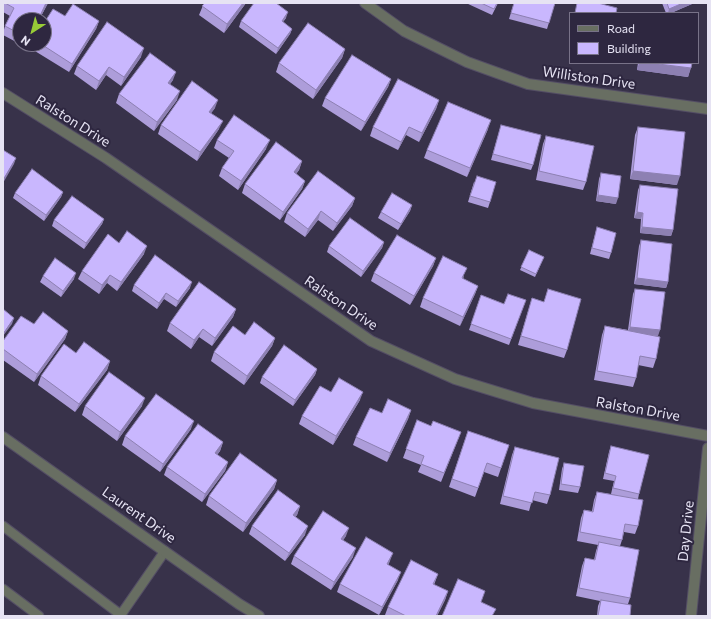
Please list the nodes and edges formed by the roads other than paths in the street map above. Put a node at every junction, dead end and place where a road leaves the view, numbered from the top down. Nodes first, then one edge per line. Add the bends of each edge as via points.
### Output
1 (365, 3) edge
2 (3, 93) edge
3 (708, 109) edge
4 (708, 436) edge
5 (3, 437) edge
6 (708, 448) edge
7 (3, 526) edge
8 (165, 551) junction
9 (3, 589) edge
10 (120, 615) edge
11 (40, 616) edge
12 (259, 616) edge
13 (691, 616) edge

1 - 3 street, Williston Drive via 404,32 467,62 528,84
2 - 4 street, Ralston Drive via 106,158 371,341 455,378 533,403
5 - 8 street, Laurent Drive
6 - 13 street, Day Drive
7 - 10 lane
8 - 10 lane
8 - 12 street, Laurent Drive
9 - 11 lane

